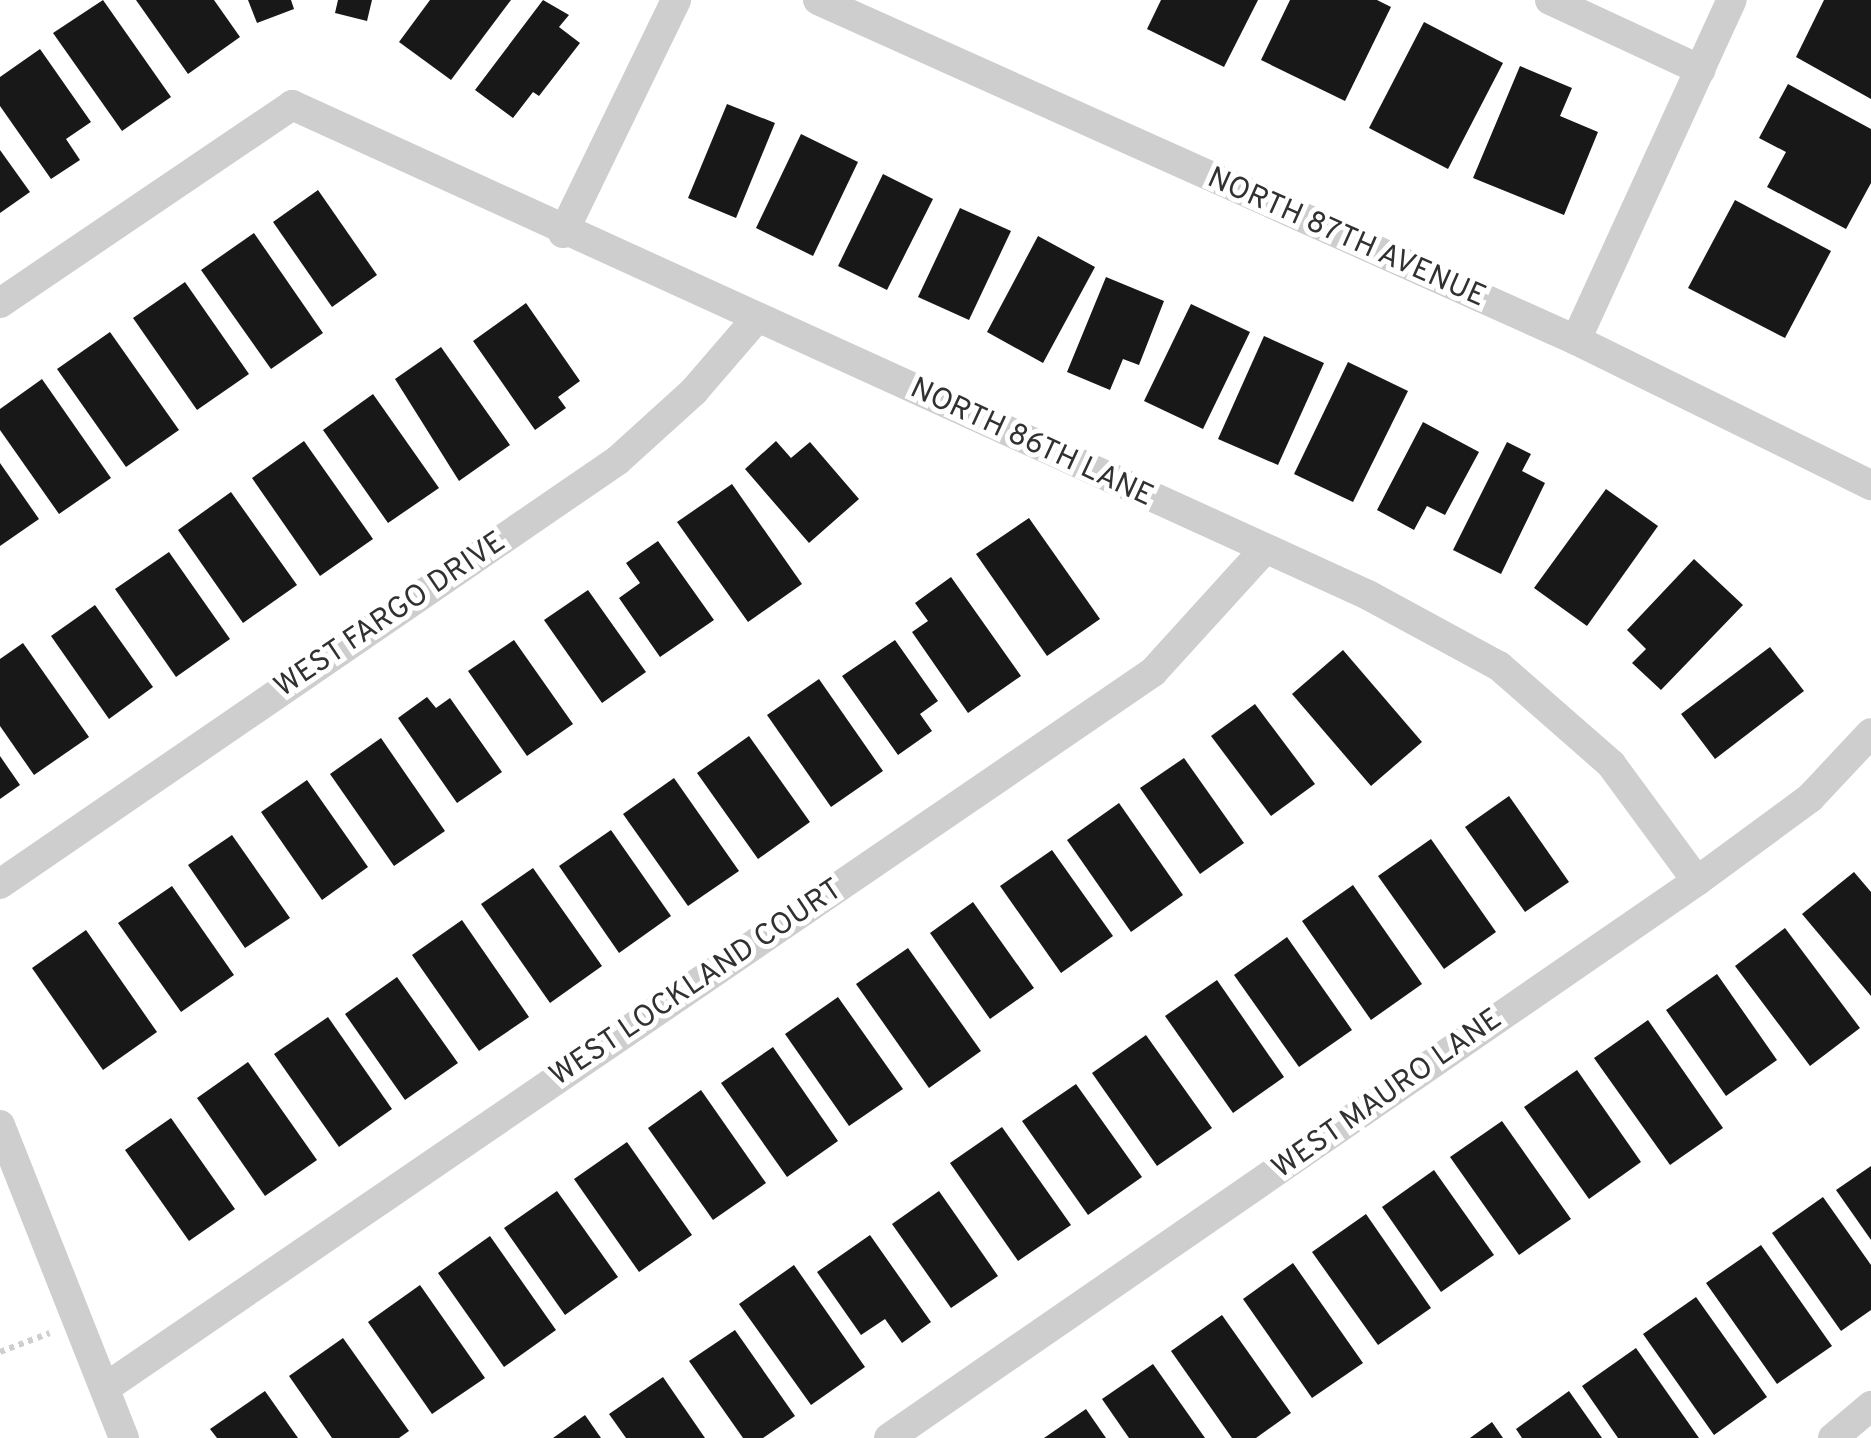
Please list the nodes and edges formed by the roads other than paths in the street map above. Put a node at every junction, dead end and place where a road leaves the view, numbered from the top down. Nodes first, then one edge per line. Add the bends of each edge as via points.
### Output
1 (676, 0) edge
2 (818, 0) edge
3 (1550, 0) edge
4 (1732, 0) edge
5 (1701, 70) junction
6 (563, 232) junction
7 (0, 303) edge
8 (756, 318) junction
9 (1576, 340) junction
10 (1871, 485) edge
11 (1263, 551) junction
12 (1871, 733) edge
13 (1698, 882) junction
14 (0, 884) edge
15 (0, 1125) edge
16 (105, 1388) junction
17 (1871, 1406) edge
18 (124, 1438) edge
19 (889, 1438) edge
20 (1832, 1438) edge

1 - 6 street
2 - 9 street, NORTH 87TH AVENUE
3 - 5 street
4 - 5 street
5 - 9 street
6 - 7 street, NORTH 86TH LANE via 292,105
6 - 8 street, NORTH 86TH LANE
8 - 11 street, NORTH 86TH LANE
8 - 14 street, WEST FARGO DRIVE via 694,391 618,460
9 - 10 street, NORTH 87TH AVENUE
11 - 13 street, NORTH 86TH LANE via 1368,595 1499,666 1611,764
11 - 16 street, WEST LOCKLAND COURT via 1153,672
12 - 13 street, WEST MAURO LANE via 1810,798
13 - 19 street, WEST MAURO LANE
15 - 16 street
16 - 18 street
17 - 20 street

